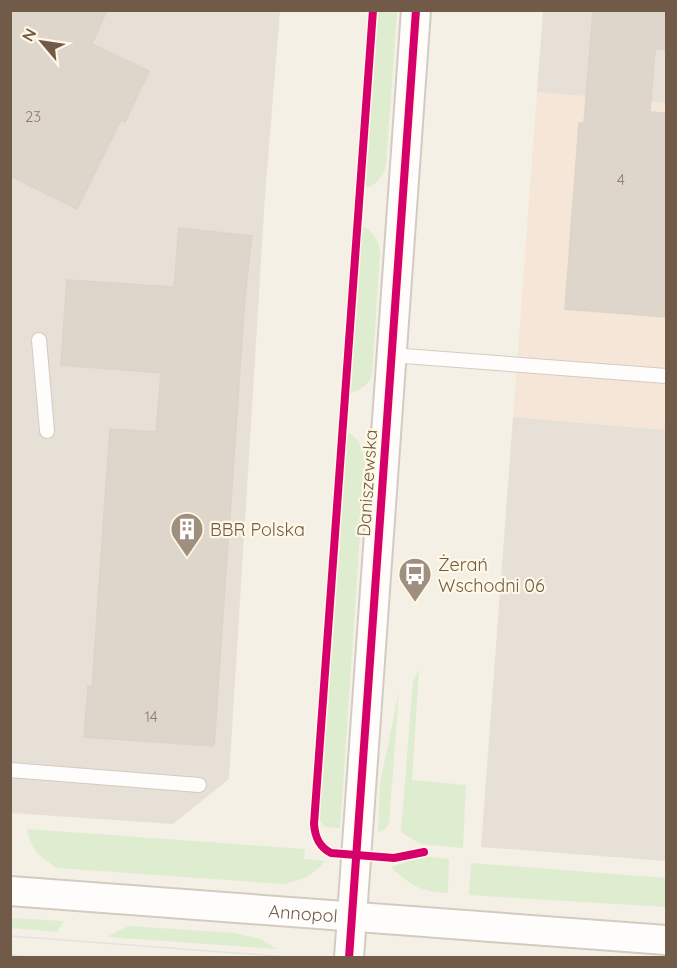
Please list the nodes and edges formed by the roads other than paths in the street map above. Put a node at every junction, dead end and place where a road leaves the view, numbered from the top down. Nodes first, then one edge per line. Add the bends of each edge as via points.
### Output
1 (416, 10) edge
2 (39, 340) dead end
3 (391, 355) junction
4 (666, 376) edge
5 (47, 430) dead end
6 (10, 770) edge
7 (199, 785) dead end
8 (10, 891) edge
9 (352, 917) junction
10 (666, 940) edge
11 (349, 957) edge

1 - 3 street, Daniszewska
2 - 5 lane
3 - 4 lane
3 - 9 street, Daniszewska
6 - 7 lane
8 - 9 street, Annopol
9 - 10 street, Annopol
9 - 11 street, Daniszewska

